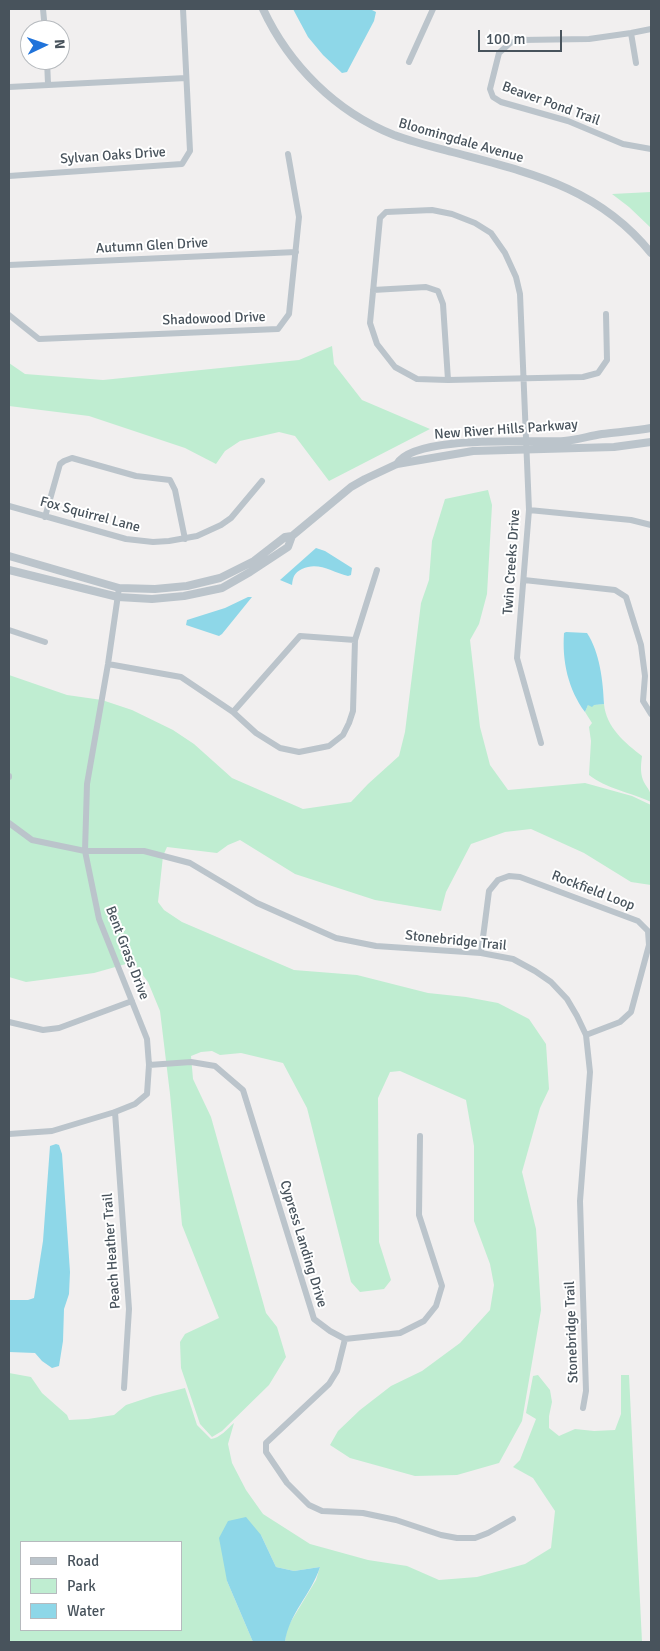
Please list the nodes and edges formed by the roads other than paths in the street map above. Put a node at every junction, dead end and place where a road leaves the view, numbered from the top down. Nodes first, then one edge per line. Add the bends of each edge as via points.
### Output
1 (183, 9) edge
2 (263, 9) edge
3 (433, 9) edge
4 (651, 29) edge
5 (631, 33) junction
6 (409, 62) dead end
7 (636, 63) dead end
8 (47, 70) edge
9 (186, 78) junction
10 (48, 84) junction
11 (9, 87) edge
12 (651, 149) edge
13 (288, 154) dead end
14 (9, 176) edge
15 (296, 252) junction
16 (651, 253) edge
17 (9, 265) edge
18 (373, 290) junction
19 (606, 314) dead end
20 (9, 315) edge
21 (523, 379) junction
22 (448, 380) junction
23 (651, 428) edge
24 (527, 441) junction
25 (651, 442) edge
26 (527, 450) junction
27 (397, 464) junction
28 (262, 481) dead end
29 (9, 506) edge
30 (529, 510) junction
31 (46, 517) junction
32 (651, 525) edge
33 (292, 536) junction
34 (185, 539) junction
35 (9, 556) edge
36 (9, 570) edge
37 (377, 570) dead end
38 (524, 580) junction
39 (119, 588) junction
40 (118, 597) junction
41 (9, 630) edge
42 (355, 640) junction
43 (45, 642) dead end
44 (108, 664) junction
45 (233, 712) junction
46 (651, 714) edge
47 (541, 743) dead end
48 (9, 823) edge
49 (85, 851) junction
50 (481, 953) junction
51 (132, 1001) junction
52 (9, 1022) edge
53 (586, 1035) junction
54 (149, 1064) junction
55 (114, 1112) junction
56 (9, 1134) edge
57 (420, 1136) dead end
58 (344, 1339) junction
59 (124, 1388) dead end
60 (583, 1408) dead end
61 (513, 1519) dead end

1 - 9 street, Sylvan Oaks Drive
2 - 16 street, Bloomingdale Avenue via 286,48 310,77 357,116 410,141 535,175 567,187 611,214
3 - 6 street
4 - 5 street, Beaver Pond Trail
5 - 7 street
5 - 12 street, Beaver Pond Trail via 510,43 499,53 490,89 493,97 501,102 568,121 623,144
8 - 10 street
9 - 10 street
9 - 14 street, Sylvan Oaks Drive via 190,151 182,164
10 - 11 street
13 - 15 street, Shadowood Drive via 299,217
15 - 17 street, Autumn Glen Drive
15 - 20 street, Shadowood Drive via 289,314 278,329 39,339
18 - 21 street, Twin Creeks Drive via 380,218 386,212 432,210 475,223 490,233 516,276 520,294
18 - 22 street, Twin Creeks Drive via 370,323 377,344 395,367 417,379
18 - 22 street via 426,287 438,291 443,304
19 - 21 street, Twin Creeks Drive via 607,360 598,373 583,377
21 - 22 street, Twin Creeks Drive
21 - 24 street, Twin Creeks Drive
23 - 24 street, New River Hills Parkway via 572,440
24 - 26 street, Twin Creeks Drive
24 - 27 street, New River Hills Parkway via 444,445 411,453
25 - 26 street, New River Hills Parkway via 614,447
26 - 27 street, New River Hills Parkway via 463,452
26 - 30 street, Twin Creeks Drive
27 - 33 street, New River Hills Parkway via 352,487
28 - 34 street, Fox Squirrel Lane via 226,522
29 - 31 street, Fox Squirrel Lane
30 - 32 street via 631,520
30 - 38 street, Twin Creeks Drive
31 - 34 street, Fox Squirrel Lane via 126,540
31 - 34 street via 60,464 72,458 136,476 170,480
33 - 39 street, New River Hills Parkway via 285,537 254,561 220,578 188,586
33 - 40 street, New River Hills Parkway via 288,547 222,588 152,600
35 - 39 street, New River Hills Parkway
36 - 40 street, New River Hills Parkway
37 - 42 street
38 - 46 street via 615,590 626,597 641,645 645,676 643,701
38 - 47 street, Twin Creeks Drive via 517,658
39 - 40 street, Bent Grass Drive
40 - 44 street, Bent Grass Drive
41 - 43 street
42 - 45 street via 300,636
42 - 45 street via 353,711 343,735 329,746 299,752 280,748 256,733
44 - 45 street via 181,677
44 - 49 street, Bent Grass Drive via 87,784
48 - 49 street, Stonebridge Trail via 32,840
49 - 50 street, Stonebridge Trail via 144,851 190,863 257,903 336,938 376,946
49 - 51 street, Bent Grass Drive via 98,919
50 - 53 street, Stonebridge Trail via 512,959 551,982 578,1016
50 - 53 street, Rockfield Loop via 489,891 498,880 509,876 520,877 638,921 648,931 649,945 631,1012 620,1022
51 - 52 street via 59,1028 43,1030
51 - 54 street, Bent Grass Drive via 147,1040
53 - 60 street, Stonebridge Trail via 590,1072 580,1201 586,1391
54 - 55 street, Bent Grass Drive via 146,1094 135,1104
54 - 58 street, Cypress Landing Drive via 191,1062 215,1066 243,1090 314,1319
55 - 56 street, Bent Grass Drive via 52,1131
55 - 59 street, Peach Heather Trail via 129,1309
57 - 58 street via 419,1215 442,1286 436,1306 424,1321 400,1333
58 - 61 street via 337,1371 329,1384 266,1443 266,1452 287,1483 308,1505 322,1511 363,1513 457,1538 475,1538

